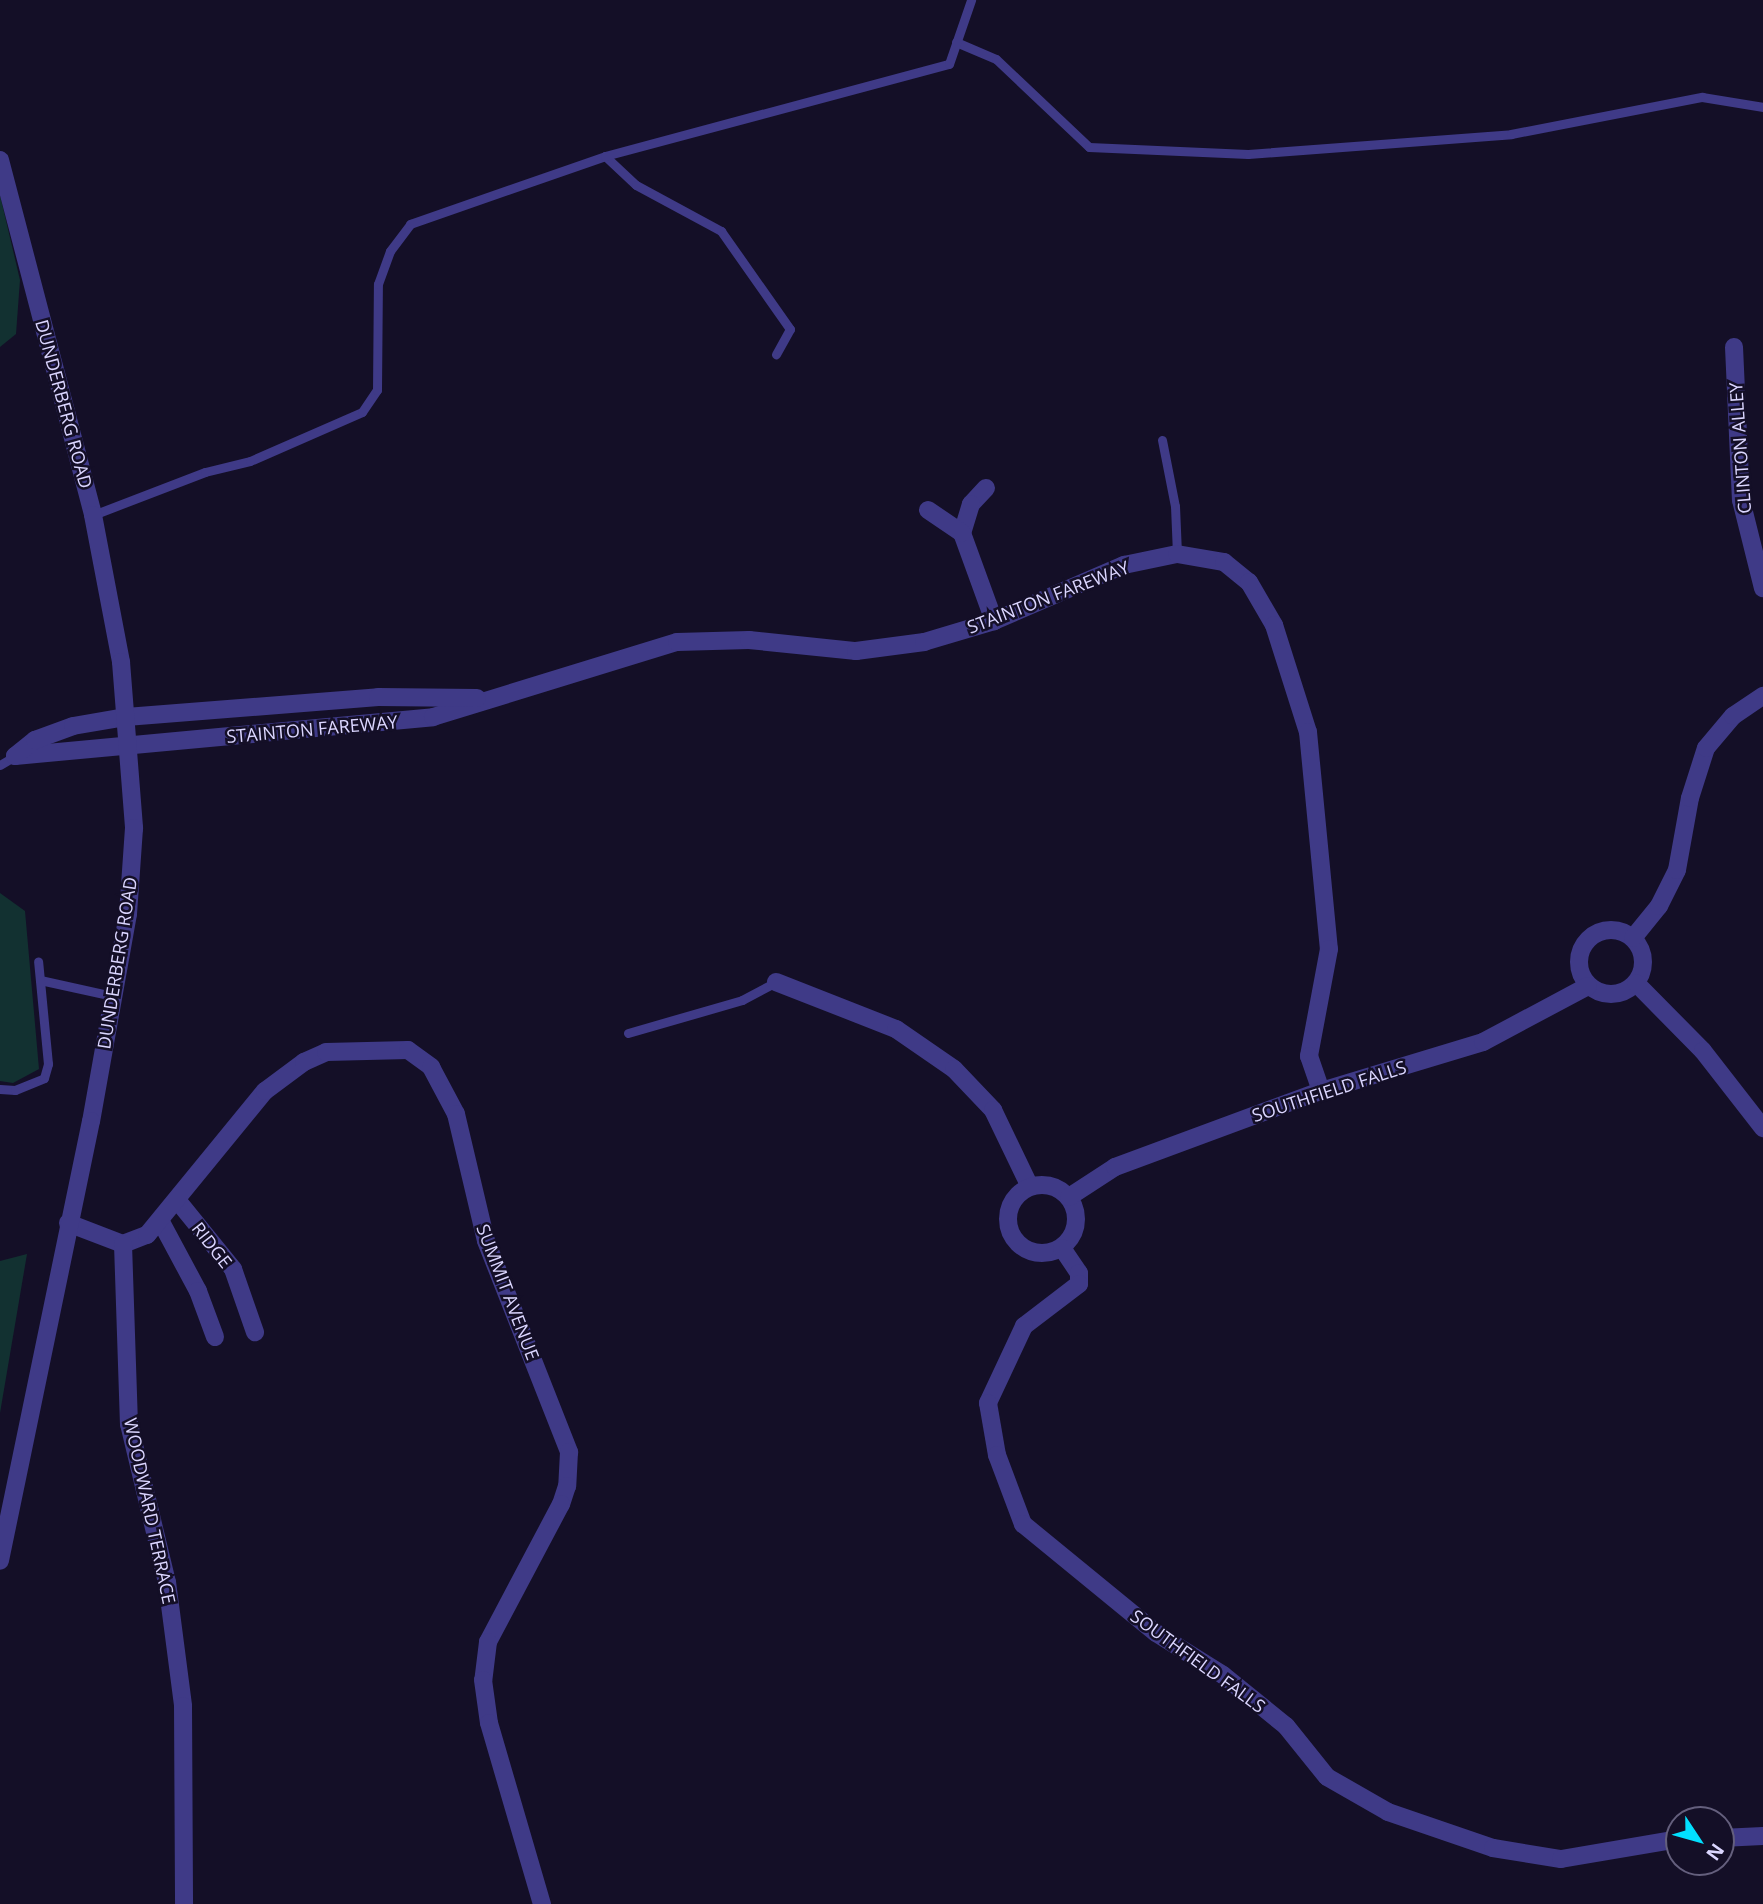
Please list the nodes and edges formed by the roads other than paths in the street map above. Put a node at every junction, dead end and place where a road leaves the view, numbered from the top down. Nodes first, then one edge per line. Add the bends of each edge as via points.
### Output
1 (971, 0) edge
2 (956, 42) junction
3 (1763, 107) edge
4 (605, 156) junction
5 (0, 160) edge
6 (1734, 347) dead end
7 (776, 354) dead end
8 (1163, 440) dead end
9 (986, 488) dead end
10 (928, 510) dead end
11 (93, 515) junction
12 (962, 533) junction
13 (1177, 554) junction
14 (1763, 588) edge
15 (994, 621) junction
16 (1763, 696) edge
17 (382, 697) junction
18 (491, 698) junction
19 (264, 706) junction
20 (126, 717) junction
21 (382, 723) junction
22 (264, 734) junction
23 (130, 743) junction
24 (8, 760) edge
25 (1633, 938) junction
26 (37, 961) dead end
27 (40, 980) junction
28 (776, 982) joint
29 (1636, 983) junction
30 (1588, 986) junction
31 (113, 996) junction
32 (628, 1033) dead end
33 (0, 1089) edge
34 (1321, 1091) junction
35 (1763, 1128) edge
36 (1030, 1187) junction
37 (1069, 1197) junction
38 (177, 1200) junction
39 (161, 1222) junction
40 (68, 1223) junction
41 (123, 1244) junction
42 (1062, 1248) junction
43 (255, 1332) dead end
44 (215, 1337) dead end
45 (0, 1562) edge
46 (1763, 1836) edge
47 (1735, 1837) edge
48 (1665, 1841) edge
49 (184, 1904) edge
50 (541, 1904) edge

1 - 2 lane
2 - 3 lane via 996,60 1089,147 1248,154 1511,134 1702,97
2 - 4 lane via 949,64
4 - 7 lane via 636,185 721,231 790,329
4 - 11 lane via 410,224 390,251 378,284 377,390 362,412 250,461 205,472
5 - 11 street, DUNDERBERG ROAD
6 - 14 street, CLINTON ALLEY via 1741,500
8 - 13 lane
9 - 12 street via 971,504
10 - 12 street
11 - 20 street, DUNDERBERG ROAD via 121,662
12 - 15 street
13 - 15 street, STAINTON FAREWAY via 1124,565
13 - 34 street, STAINTON FAREWAY via 1224,562 1249,582 1275,625 1308,732 1329,949 1309,1056
15 - 18 street, STAINTON FAREWAY via 924,642 856,651 749,640 677,642
16 - 25 street via 1732,716 1706,748 1689,798 1677,870 1659,906
17 - 18 street, STAINTON FAREWAY
17 - 19 street, STAINTON FAREWAY
17 - 21 street
18 - 21 street, STAINTON FAREWAY via 432,717
19 - 20 street, STAINTON FAREWAY
19 - 22 street
20 - 23 street, DUNDERBERG ROAD
20 - 24 street, STAINTON FAREWAY via 35,740
21 - 22 street, STAINTON FAREWAY
22 - 23 street, STAINTON FAREWAY
23 - 24 street, STAINTON FAREWAY
23 - 31 street, DUNDERBERG ROAD via 134,828 128,915
25 - 29 street via 1643,960
25 - 30 street via 1610,930 1587,940 1578,963
26 - 27 lane
27 - 31 lane
27 - 33 lane via 48,1064 44,1078 15,1090
28 - 32 lane via 742,1000
28 - 36 street via 896,1029 954,1069 993,1110
29 - 30 street via 1612,995
29 - 35 street via 1703,1051
30 - 34 street, SOUTHFIELD FALLS via 1483,1042
31 - 40 street, DUNDERBERG ROAD
34 - 37 street, SOUTHFIELD FALLS via 1115,1167
36 - 37 street via 1051,1186
36 - 42 street via 1009,1207 1011,1236 1034,1253
37 - 42 street via 1076,1224
38 - 39 street, SUMMIT AVENUE
38 - 43 street, RIDGE via 233,1269
38 - 50 street, SUMMIT AVENUE via 265,1091 326,1052 408,1051 431,1067 449,1094 486,1241 569,1452 561,1504 488,1642 484,1680 489,1723
39 - 41 street, SUMMIT AVENUE via 147,1235
39 - 44 street via 198,1291
40 - 41 street
40 - 45 street, DUNDERBERG ROAD via 48,1346
41 - 49 street, WOODWARD TERRACE via 129,1424 167,1582 183,1706
42 - 48 street, SOUTHFIELD FALLS via 1079,1273 1079,1284 1024,1326 988,1404 997,1455 1023,1524 1156,1633 1223,1675 1286,1726 1326,1777 1388,1812 1493,1848 1561,1858
46 - 47 street

